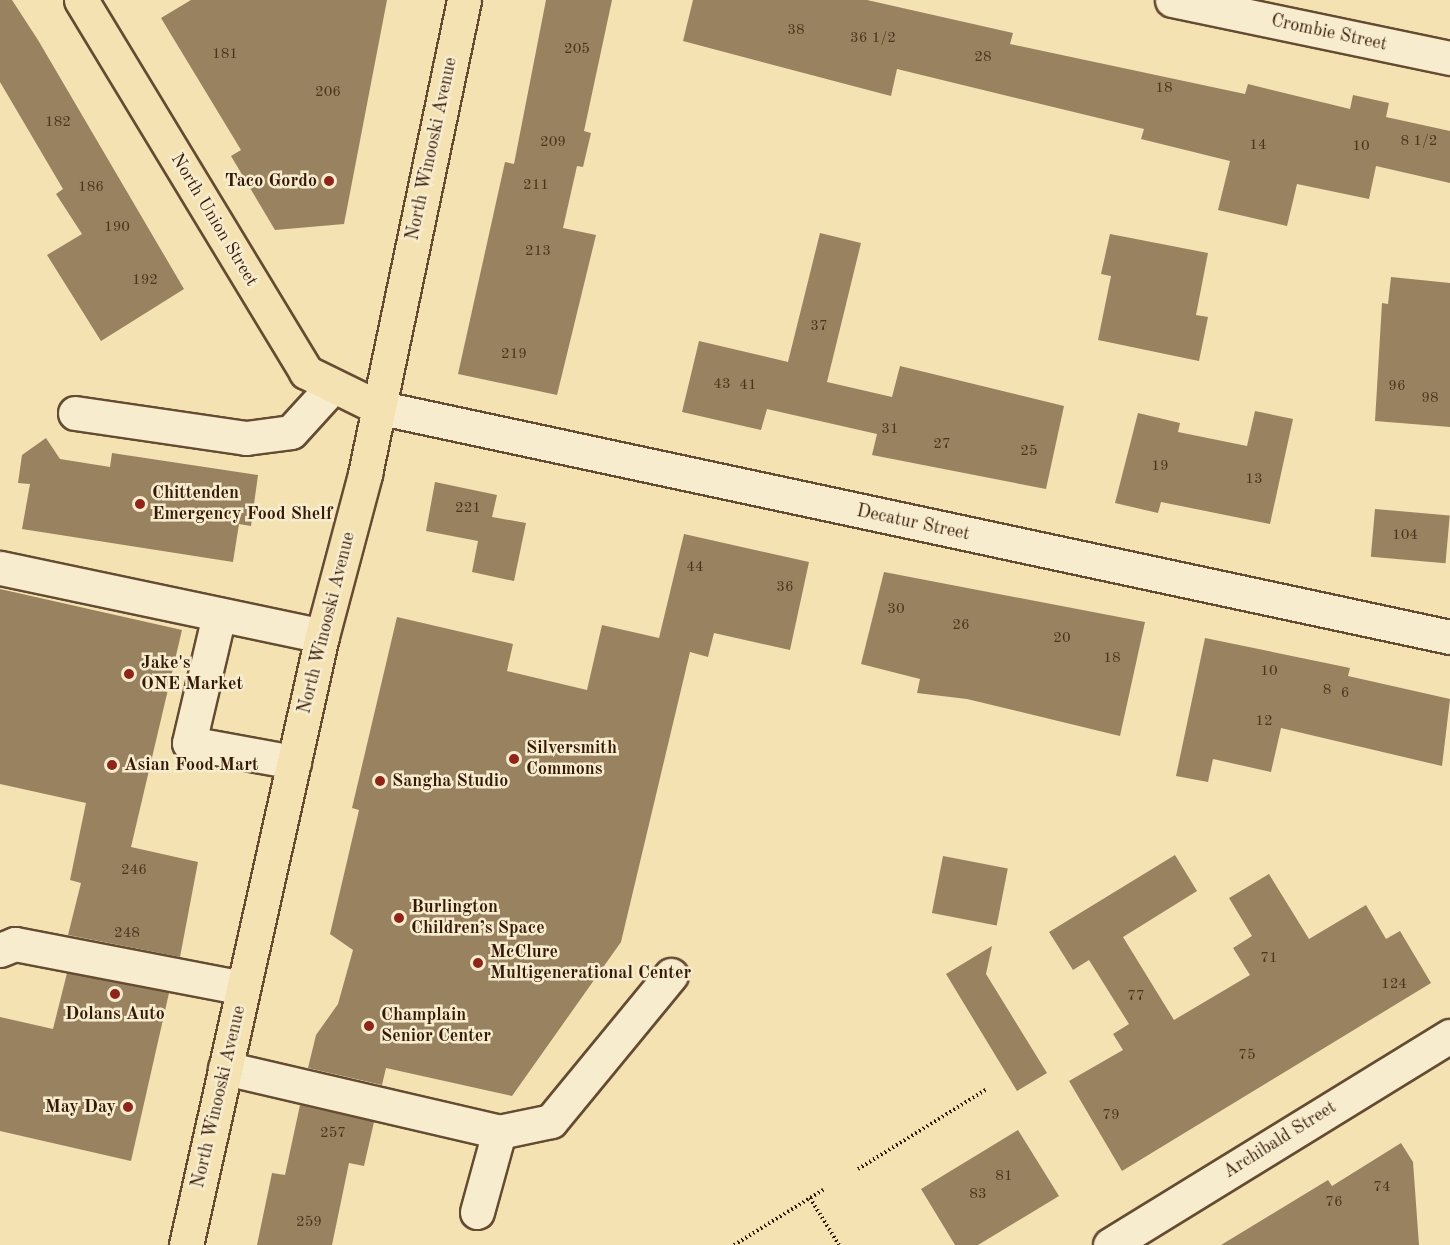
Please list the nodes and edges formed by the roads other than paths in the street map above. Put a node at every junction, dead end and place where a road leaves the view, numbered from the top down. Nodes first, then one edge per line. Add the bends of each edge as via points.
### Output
1 (81, 0) edge
2 (464, 0) edge
3 (1172, 0) edge
4 (1450, 58) edge
5 (333, 386) junction
6 (377, 406) junction
7 (75, 413) dead end
8 (0, 568) edge
9 (219, 615) junction
10 (322, 636) junction
11 (1450, 637) edge
12 (294, 762) junction
13 (0, 950) edge
14 (671, 975) dead end
15 (243, 988) junction
16 (1450, 1036) edge
17 (225, 1068) junction
18 (499, 1132) junction
19 (477, 1212) dead end
20 (186, 1245) edge
21 (1110, 1245) edge

1 - 5 main road, North Union Street via 306,372
2 - 6 main road, North Winooski Avenue
3 - 4 street, Crombie Street
5 - 6 main road, North Union Street
5 - 7 street via 291,432 246,438
6 - 10 main road, North Winooski Avenue
6 - 11 street, Decatur Street
8 - 9 street
9 - 10 street
9 - 12 street via 189,743
10 - 12 main road, North Winooski Avenue
12 - 15 main road, North Winooski Avenue
13 - 15 street via 15,944
14 - 18 street via 551,1121
15 - 17 main road, North Winooski Avenue
16 - 21 street, Archibald Street
17 - 18 street
17 - 20 main road, North Winooski Avenue
18 - 19 street

